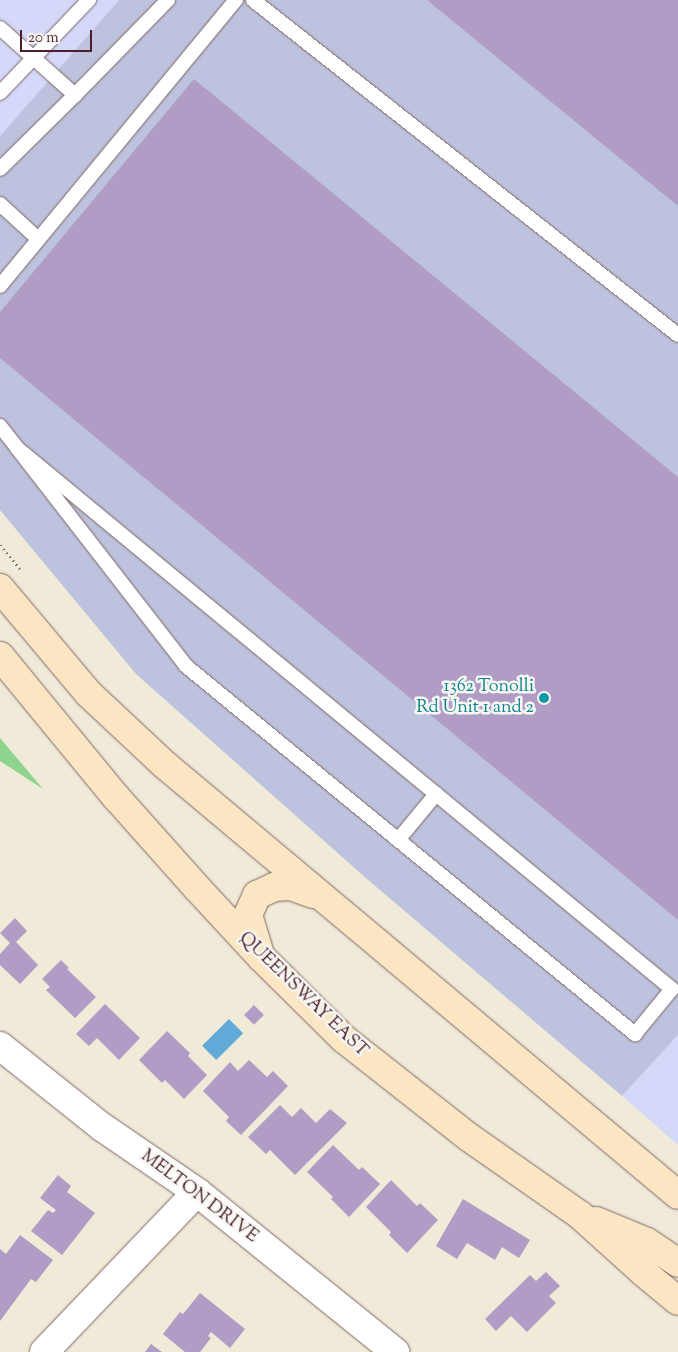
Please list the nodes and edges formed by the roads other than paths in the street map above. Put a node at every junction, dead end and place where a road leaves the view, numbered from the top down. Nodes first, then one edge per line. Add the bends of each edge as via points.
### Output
1 (89, 0) edge
2 (168, 0) edge
3 (236, 0) edge
4 (253, 0) edge
5 (0, 28) edge
6 (34, 57) junction
7 (0, 93) edge
8 (75, 95) junction
9 (0, 169) edge
10 (0, 204) edge
11 (38, 239) junction
12 (0, 286) edge
13 (678, 335) edge
14 (0, 426) edge
15 (17, 448) junction
16 (0, 588) edge
17 (0, 656) edge
18 (436, 794) junction
19 (398, 840) junction
20 (324, 899) junction
21 (261, 957) junction
22 (0, 1046) edge
23 (197, 1192) junction
24 (678, 1195) edge
25 (580, 1215) junction
26 (678, 1263) edge
27 (643, 1272) junction
28 (678, 1301) edge
29 (678, 1311) edge
30 (44, 1352) edge
31 (395, 1352) edge

1 - 6 lane
2 - 8 lane
3 - 11 lane
4 - 13 lane
5 - 6 lane
6 - 7 lane
6 - 8 lane
8 - 9 lane
10 - 11 lane
11 - 12 lane
14 - 15 lane
15 - 18 lane
15 - 19 lane via 186,666
16 - 20 main road via 88,693 165,765
17 - 21 main road, QUEENSWAY EAST via 116,797
18 - 19 lane
18 - 19 lane via 672,989 641,1027 635,1034
20 - 21 main road via 291,886 274,887 257,895 248,915
20 - 24 main road
21 - 25 main road, QUEENSWAY EAST via 344,1039 470,1138
22 - 23 street, MELTON DRIVE via 102,1127
23 - 30 street
23 - 31 street, MELTON DRIVE
25 - 26 main road via 648,1242
25 - 27 main road, QUEENSWAY EAST
27 - 28 main road, QUEENSWAY EAST
27 - 29 main road

